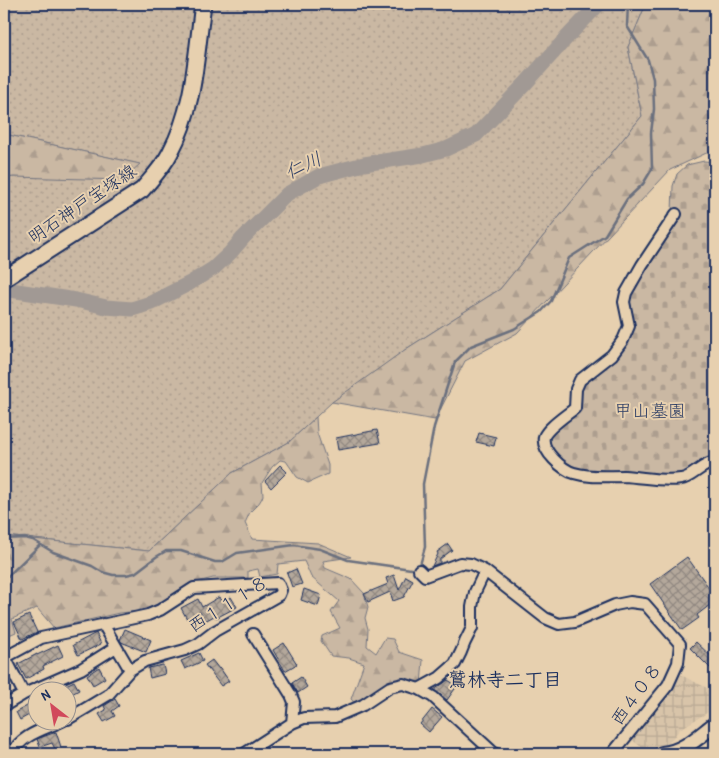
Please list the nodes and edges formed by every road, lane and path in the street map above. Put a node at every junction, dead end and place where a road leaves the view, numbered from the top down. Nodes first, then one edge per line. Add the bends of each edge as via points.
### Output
1 (203, 4) edge
2 (676, 214) dead end
3 (4, 279) edge
4 (715, 462) edge
5 (419, 570) dead end
6 (485, 571) junction
7 (103, 624) junction
8 (253, 634) dead end
9 (116, 647) junction
10 (4, 658) edge
11 (130, 670) junction
12 (61, 680) edge
13 (419, 689) junction
14 (28, 693) edge
15 (24, 694) junction
16 (4, 706) edge
17 (78, 713) edge
18 (292, 723) junction
19 (715, 724) edge
20 (42, 730) edge
21 (12, 754) edge
22 (244, 754) edge
23 (495, 754) edge
24 (612, 754) edge
25 (662, 754) edge

1 - 3 main road, 明石神戸宝塚線 via 188,108 170,153 158,172 142,190
2 - 4 street via 626,292 624,302 629,326 623,340 612,355 580,380 575,408 550,428 544,436 544,443 550,455 562,466 587,476 684,479 702,466
5 - 6 street, 西４０８ via 425,576 460,563
6 - 13 street via 472,607 472,628 461,652 439,678
6 - 24 street, 西４０８ via 545,618 559,624 575,622 614,605 645,604 680,644 678,663 668,685
7 - 9 street
7 - 10 street, 西１１１８ via 41,638
7 - 11 street, 西１１１８ via 148,615 194,588 278,583 282,590 279,595 198,644 144,661
8 - 18 street via 291,695 294,702
9 - 11 street
9 - 12 street
10 - 15 street
11 - 17 street, 西１１１８ via 108,695
13 - 18 street via 403,684 390,687 363,705 335,717 304,718
13 - 23 street via 433,697
14 - 15 street
15 - 16 street
18 - 22 street
19 - 25 street via 683,748
20 - 21 street via 25,738

